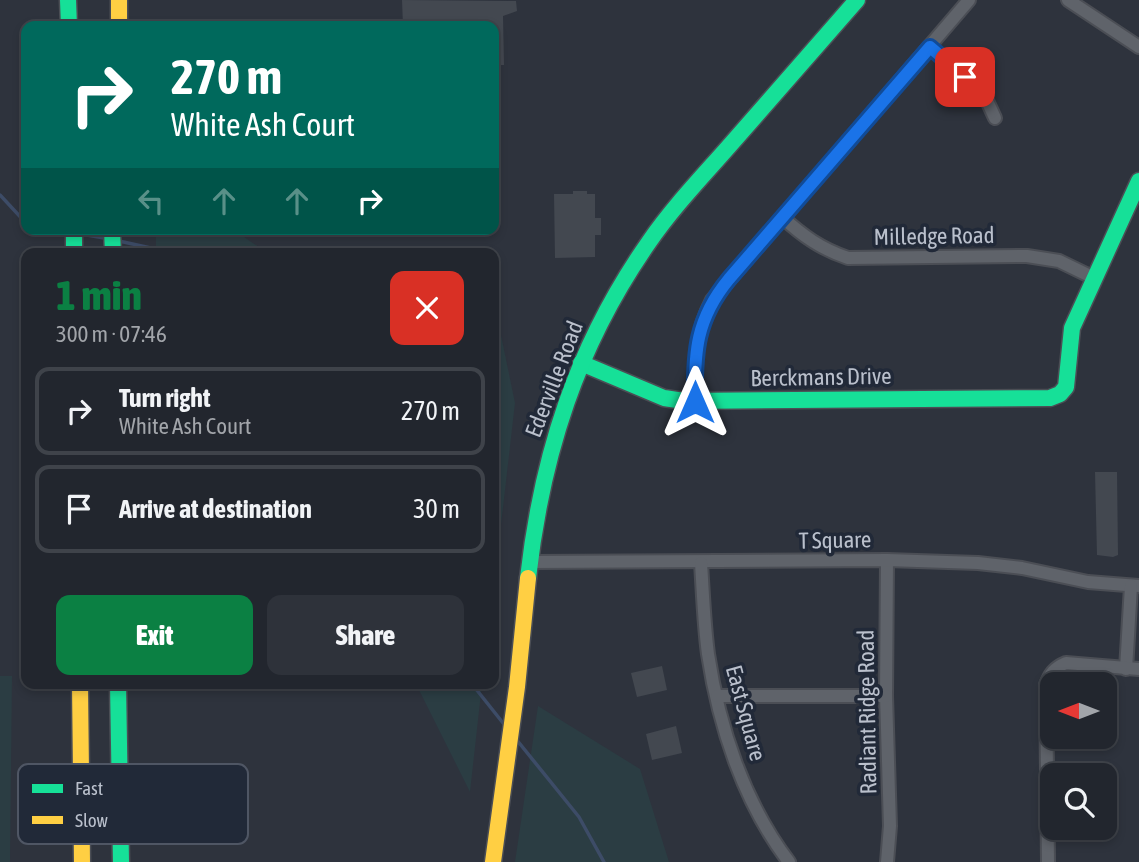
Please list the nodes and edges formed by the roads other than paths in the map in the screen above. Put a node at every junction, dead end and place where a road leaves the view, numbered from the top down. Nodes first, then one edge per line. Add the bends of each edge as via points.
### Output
1 (109, 0) edge
2 (120, 0) edge
3 (858, 0) edge
4 (969, 0) edge
5 (1068, 0) edge
6 (109, 21) edge
7 (119, 21) edge
8 (930, 47) junction
9 (1139, 47) edge
10 (995, 118) dead end
11 (1139, 181) edge
12 (782, 217) junction
13 (1094, 278) junction
14 (581, 363) junction
15 (695, 402) junction
16 (887, 561) junction
17 (530, 562) junction
18 (701, 563) junction
19 (1135, 586) edge
20 (1132, 669) edge
21 (80, 689) edge
22 (118, 689) edge
23 (717, 696) junction
24 (887, 696) junction
25 (81, 764) edge
26 (119, 764) edge
27 (82, 844) edge
28 (121, 844) edge
29 (82, 862) edge
30 (121, 862) edge
31 (493, 862) edge
32 (789, 862) edge
33 (887, 862) edge
34 (1048, 862) edge

1 - 6 main road
2 - 7 main road
3 - 14 main road, Ederville Road via 668,216 625,277
4 - 8 street
5 - 9 street
8 - 10 street via 983,92
8 - 12 street
11 - 13 main road
12 - 13 street, Milledge Road via 821,248 848,258 1027,256 1059,261
12 - 15 street via 719,290 705,314 696,345
13 - 15 main road, Berckmans Drive via 1072,328 1066,387 1050,398
14 - 15 main road, Berckmans Drive via 664,398
14 - 17 main road, Ederville Road via 554,438
16 - 18 street, T Square
16 - 19 street, T Square via 1000,566
16 - 24 street, Radiant Ridge Road
17 - 18 street, T Square
17 - 31 main road, Ederville Road
18 - 23 street, East Square via 708,653
19 - 20 street
20 - 34 street via 1077,663 1057,667 1049,675
21 - 25 main road
22 - 26 main road
23 - 24 street
23 - 32 street, East Square via 723,728 745,784
24 - 33 street, Radiant Ridge Road
27 - 29 main road
28 - 30 main road

